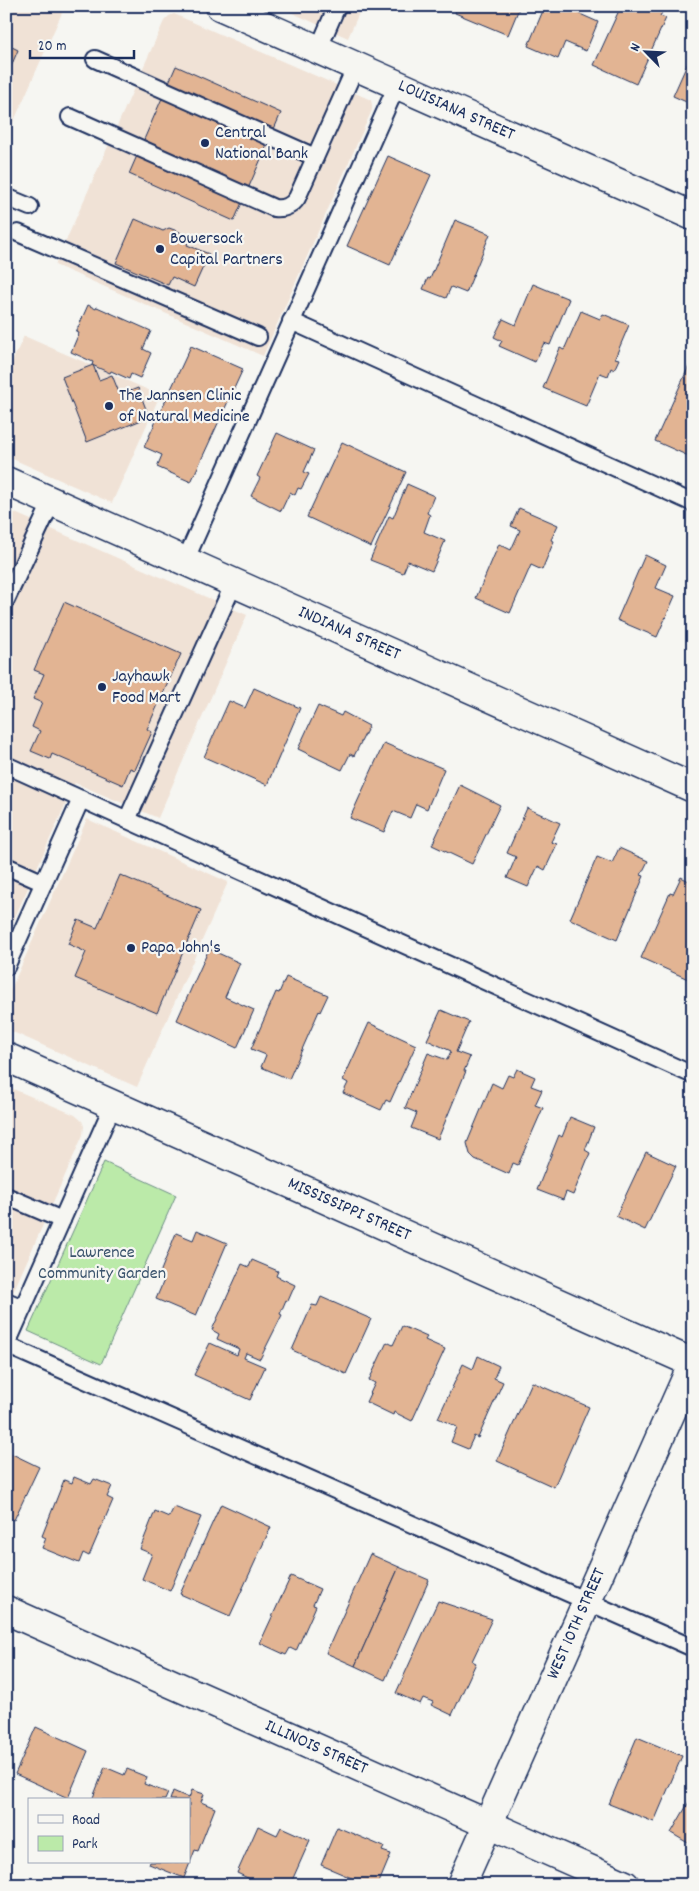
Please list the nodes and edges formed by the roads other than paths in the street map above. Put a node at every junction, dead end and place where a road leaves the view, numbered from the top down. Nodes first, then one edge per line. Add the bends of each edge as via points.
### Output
1 (220, 6) edge
2 (337, 6) edge
3 (318, 50) junction
4 (96, 59) dead end
5 (356, 66) junction
6 (397, 85) junction
7 (70, 117) dead end
8 (315, 157) junction
9 (6, 196) edge
10 (30, 207) dead end
11 (693, 216) edge
12 (18, 233) dead end
13 (291, 321) junction
14 (258, 337) dead end
15 (6, 481) edge
16 (52, 501) junction
17 (693, 503) edge
18 (185, 561) junction
19 (234, 583) junction
20 (6, 600) edge
21 (6, 765) edge
22 (693, 788) edge
23 (81, 799) junction
24 (127, 820) junction
25 (6, 866) edge
26 (44, 882) junction
27 (6, 967) edge
28 (6, 1057) edge
29 (693, 1075) edge
30 (113, 1105) junction
31 (6, 1196) edge
32 (62, 1220) junction
33 (6, 1301) edge
34 (23, 1308) junction
35 (6, 1346) edge
36 (693, 1363) edge
37 (587, 1602) junction
38 (6, 1610) edge
39 (693, 1648) edge
40 (488, 1824) junction
41 (461, 1885) edge
42 (625, 1885) edge

1 - 3 street, LOUISIANA STREET
2 - 3 lane
3 - 5 street, LOUISIANA STREET
4 - 8 lane
5 - 6 street, LOUISIANA STREET
5 - 8 lane
6 - 11 street, LOUISIANA STREET
6 - 13 lane
7 - 8 lane via 274,208 292,205
9 - 10 lane
12 - 14 lane
13 - 17 lane
13 - 18 lane
15 - 16 street, INDIANA STREET
16 - 18 street, INDIANA STREET
16 - 20 lane
18 - 19 street, INDIANA STREET
19 - 22 street, INDIANA STREET
19 - 24 lane
21 - 23 lane
23 - 24 lane
23 - 26 lane
24 - 29 lane
25 - 26 lane
26 - 27 lane
28 - 30 street, MISSISSIPPI STREET
30 - 32 lane
30 - 36 street, MISSISSIPPI STREET
31 - 32 lane
32 - 34 lane
33 - 34 lane
34 - 35 lane
35 - 37 lane
36 - 37 street, WEST 10TH STREET
37 - 39 lane
37 - 40 street, WEST 10TH STREET
38 - 40 street, ILLINOIS STREET
40 - 41 street, WEST 10TH STREET
40 - 42 street, ILLINOIS STREET

